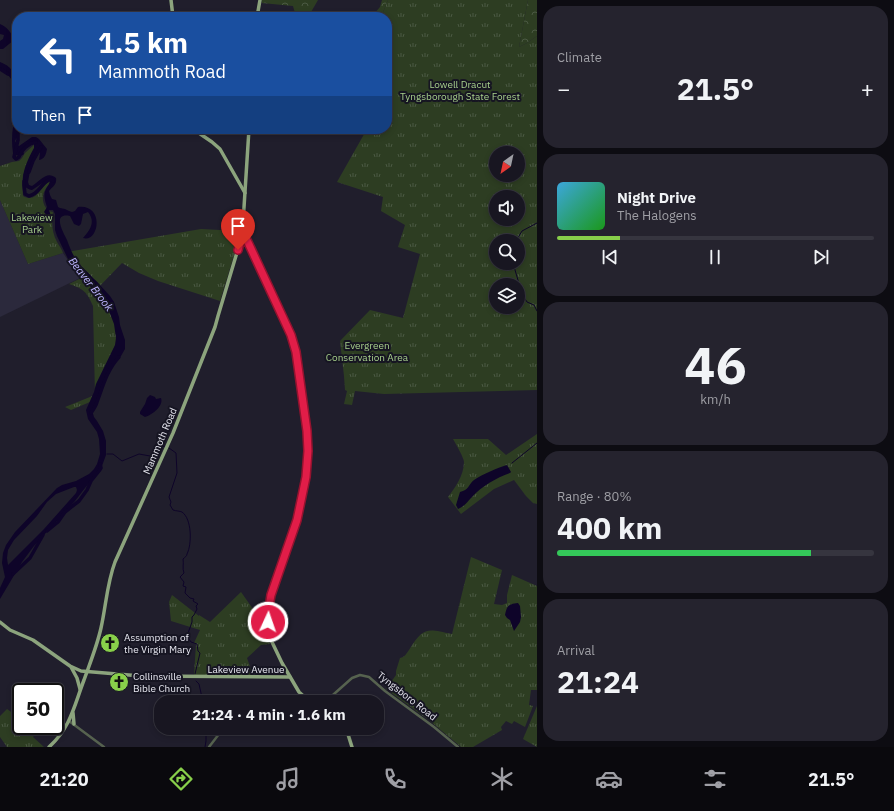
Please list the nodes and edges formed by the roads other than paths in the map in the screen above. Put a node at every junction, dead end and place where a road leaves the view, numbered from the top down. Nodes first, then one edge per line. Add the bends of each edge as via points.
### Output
1 (171, 0) edge
2 (260, 0) edge
3 (172, 12) edge
4 (258, 12) edge
5 (200, 134) edge
6 (249, 134) edge
7 (246, 181) junction
8 (241, 185) junction
9 (245, 193) junction
10 (243, 228) junction
11 (0, 622) edge
12 (70, 666) junction
13 (87, 672) junction
14 (290, 677) junction
15 (81, 689) junction
16 (302, 695) edge
17 (333, 695) edge
18 (73, 711) junction
19 (69, 720) junction
20 (74, 724) junction
21 (217, 735) edge
22 (348, 735) edge
23 (49, 747) edge
24 (104, 747) edge
25 (209, 747) edge
26 (352, 747) edge
27 (458, 747) edge

1 - 3 main road
2 - 4 main road
5 - 8 main road via 220,149
6 - 7 main road, Mammoth Road
7 - 8 main road
7 - 9 main road, Mammoth Road
8 - 9 main road
9 - 10 main road, Mammoth Road
10 - 13 main road, Mammoth Road via 215,327 165,450 114,562 101,630
10 - 14 main road via 293,339 307,431 306,477 300,508 271,595 268,613 269,630 274,646
11 - 12 main road, Lakeview Avenue
12 - 13 main road, Lakeview Avenue
12 - 15 main road
13 - 14 main road, Lakeview Avenue via 141,676
13 - 15 main road, Mammoth Road
14 - 16 main road
15 - 18 main road, Mammoth Road
17 - 27 street, Tyngsboro Road via 352,678 360,675 369,677
18 - 19 main road, Mammoth Road
18 - 20 main road
19 - 20 street
19 - 23 main road, Mammoth Road via 64,731
20 - 24 street
21 - 25 street
22 - 26 main road

